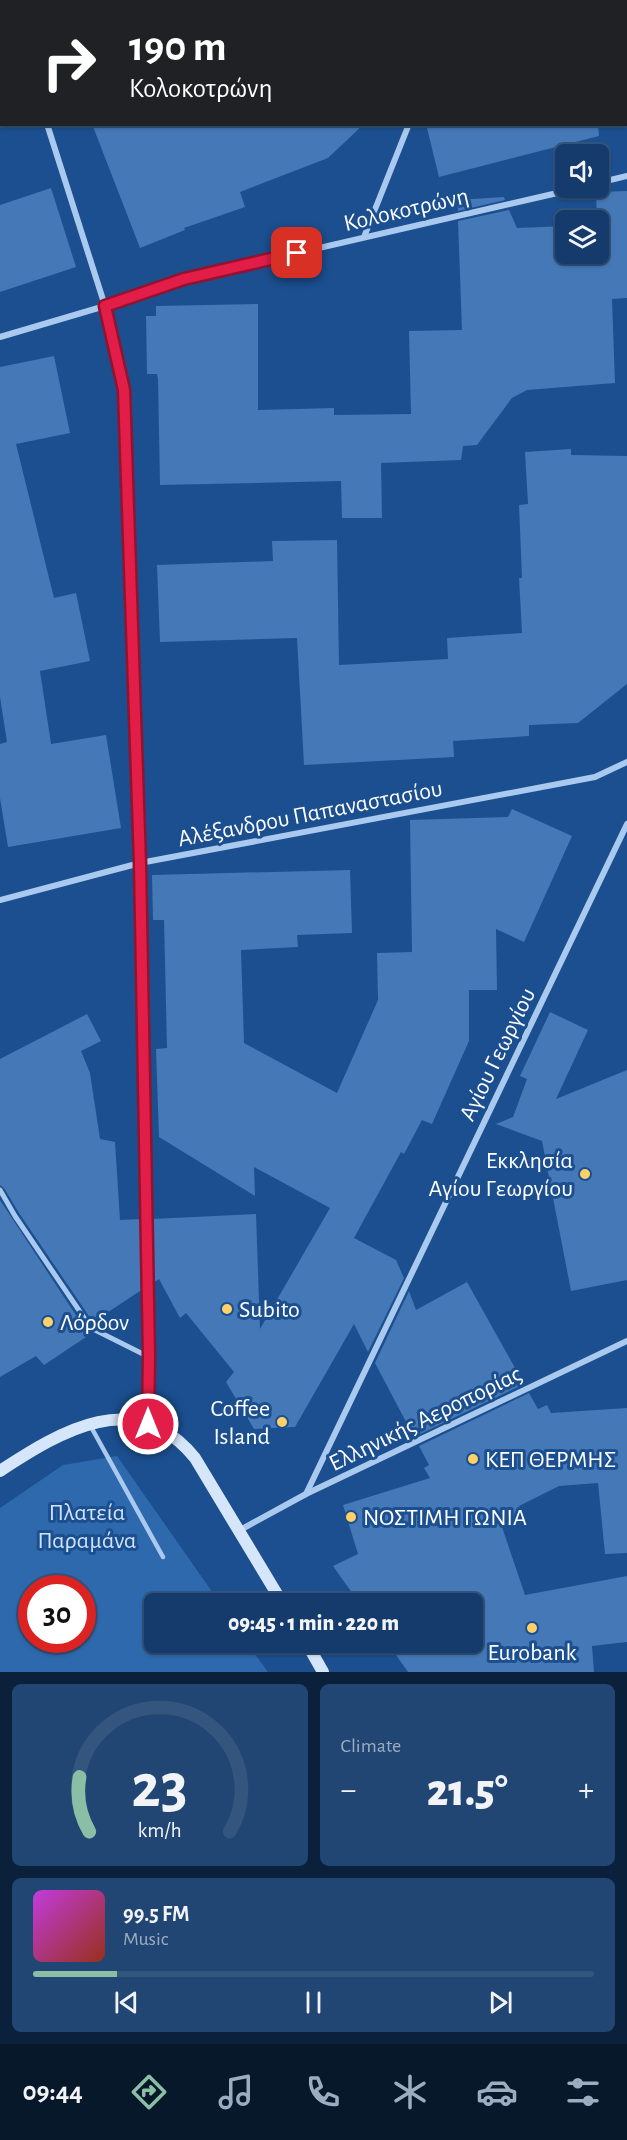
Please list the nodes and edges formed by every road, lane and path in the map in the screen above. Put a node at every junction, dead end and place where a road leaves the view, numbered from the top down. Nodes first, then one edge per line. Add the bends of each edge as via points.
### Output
1 (47, 126) edge
2 (408, 126) edge
3 (627, 176) edge
4 (609, 180) edge
5 (555, 193) edge
6 (364, 237) junction
7 (105, 306) junction
8 (0, 337) edge
9 (627, 762) edge
10 (627, 824) edge
11 (140, 863) junction
12 (0, 900) edge
13 (0, 1190) edge
14 (627, 1341) edge
15 (149, 1357) junction
16 (89, 1423) junction
17 (148, 1424) junction
18 (0, 1471) edge
19 (306, 1494) junction
20 (240, 1530) junction
21 (163, 1557) dead end
22 (277, 1593) edge
23 (312, 1653) edge
24 (323, 1672) edge

1 - 7 street
2 - 6 street
3 - 4 street
5 - 6 street, Κολοκοτρώνη
6 - 7 street, Κολοκοτρώνη via 184,279
7 - 8 street, Κολοκοτρώνη
7 - 11 street via 124,390
9 - 11 street, Αλέξανδρου Παπαναστασίου via 595,777
10 - 19 street, Αγίου Γεωργίου
11 - 12 street, Αλέξανδρου Παπαναστασίου
11 - 15 street
13 - 15 street via 91,1328
14 - 19 street, Ελληνικής Αεροπορίας
15 - 17 street
16 - 17 main road via 116,1419
16 - 18 main road via 48,1440
16 - 21 lane
17 - 20 main road via 187,1448
19 - 20 street, Ελληνικής Αεροπορίας
20 - 22 main road
23 - 24 main road

